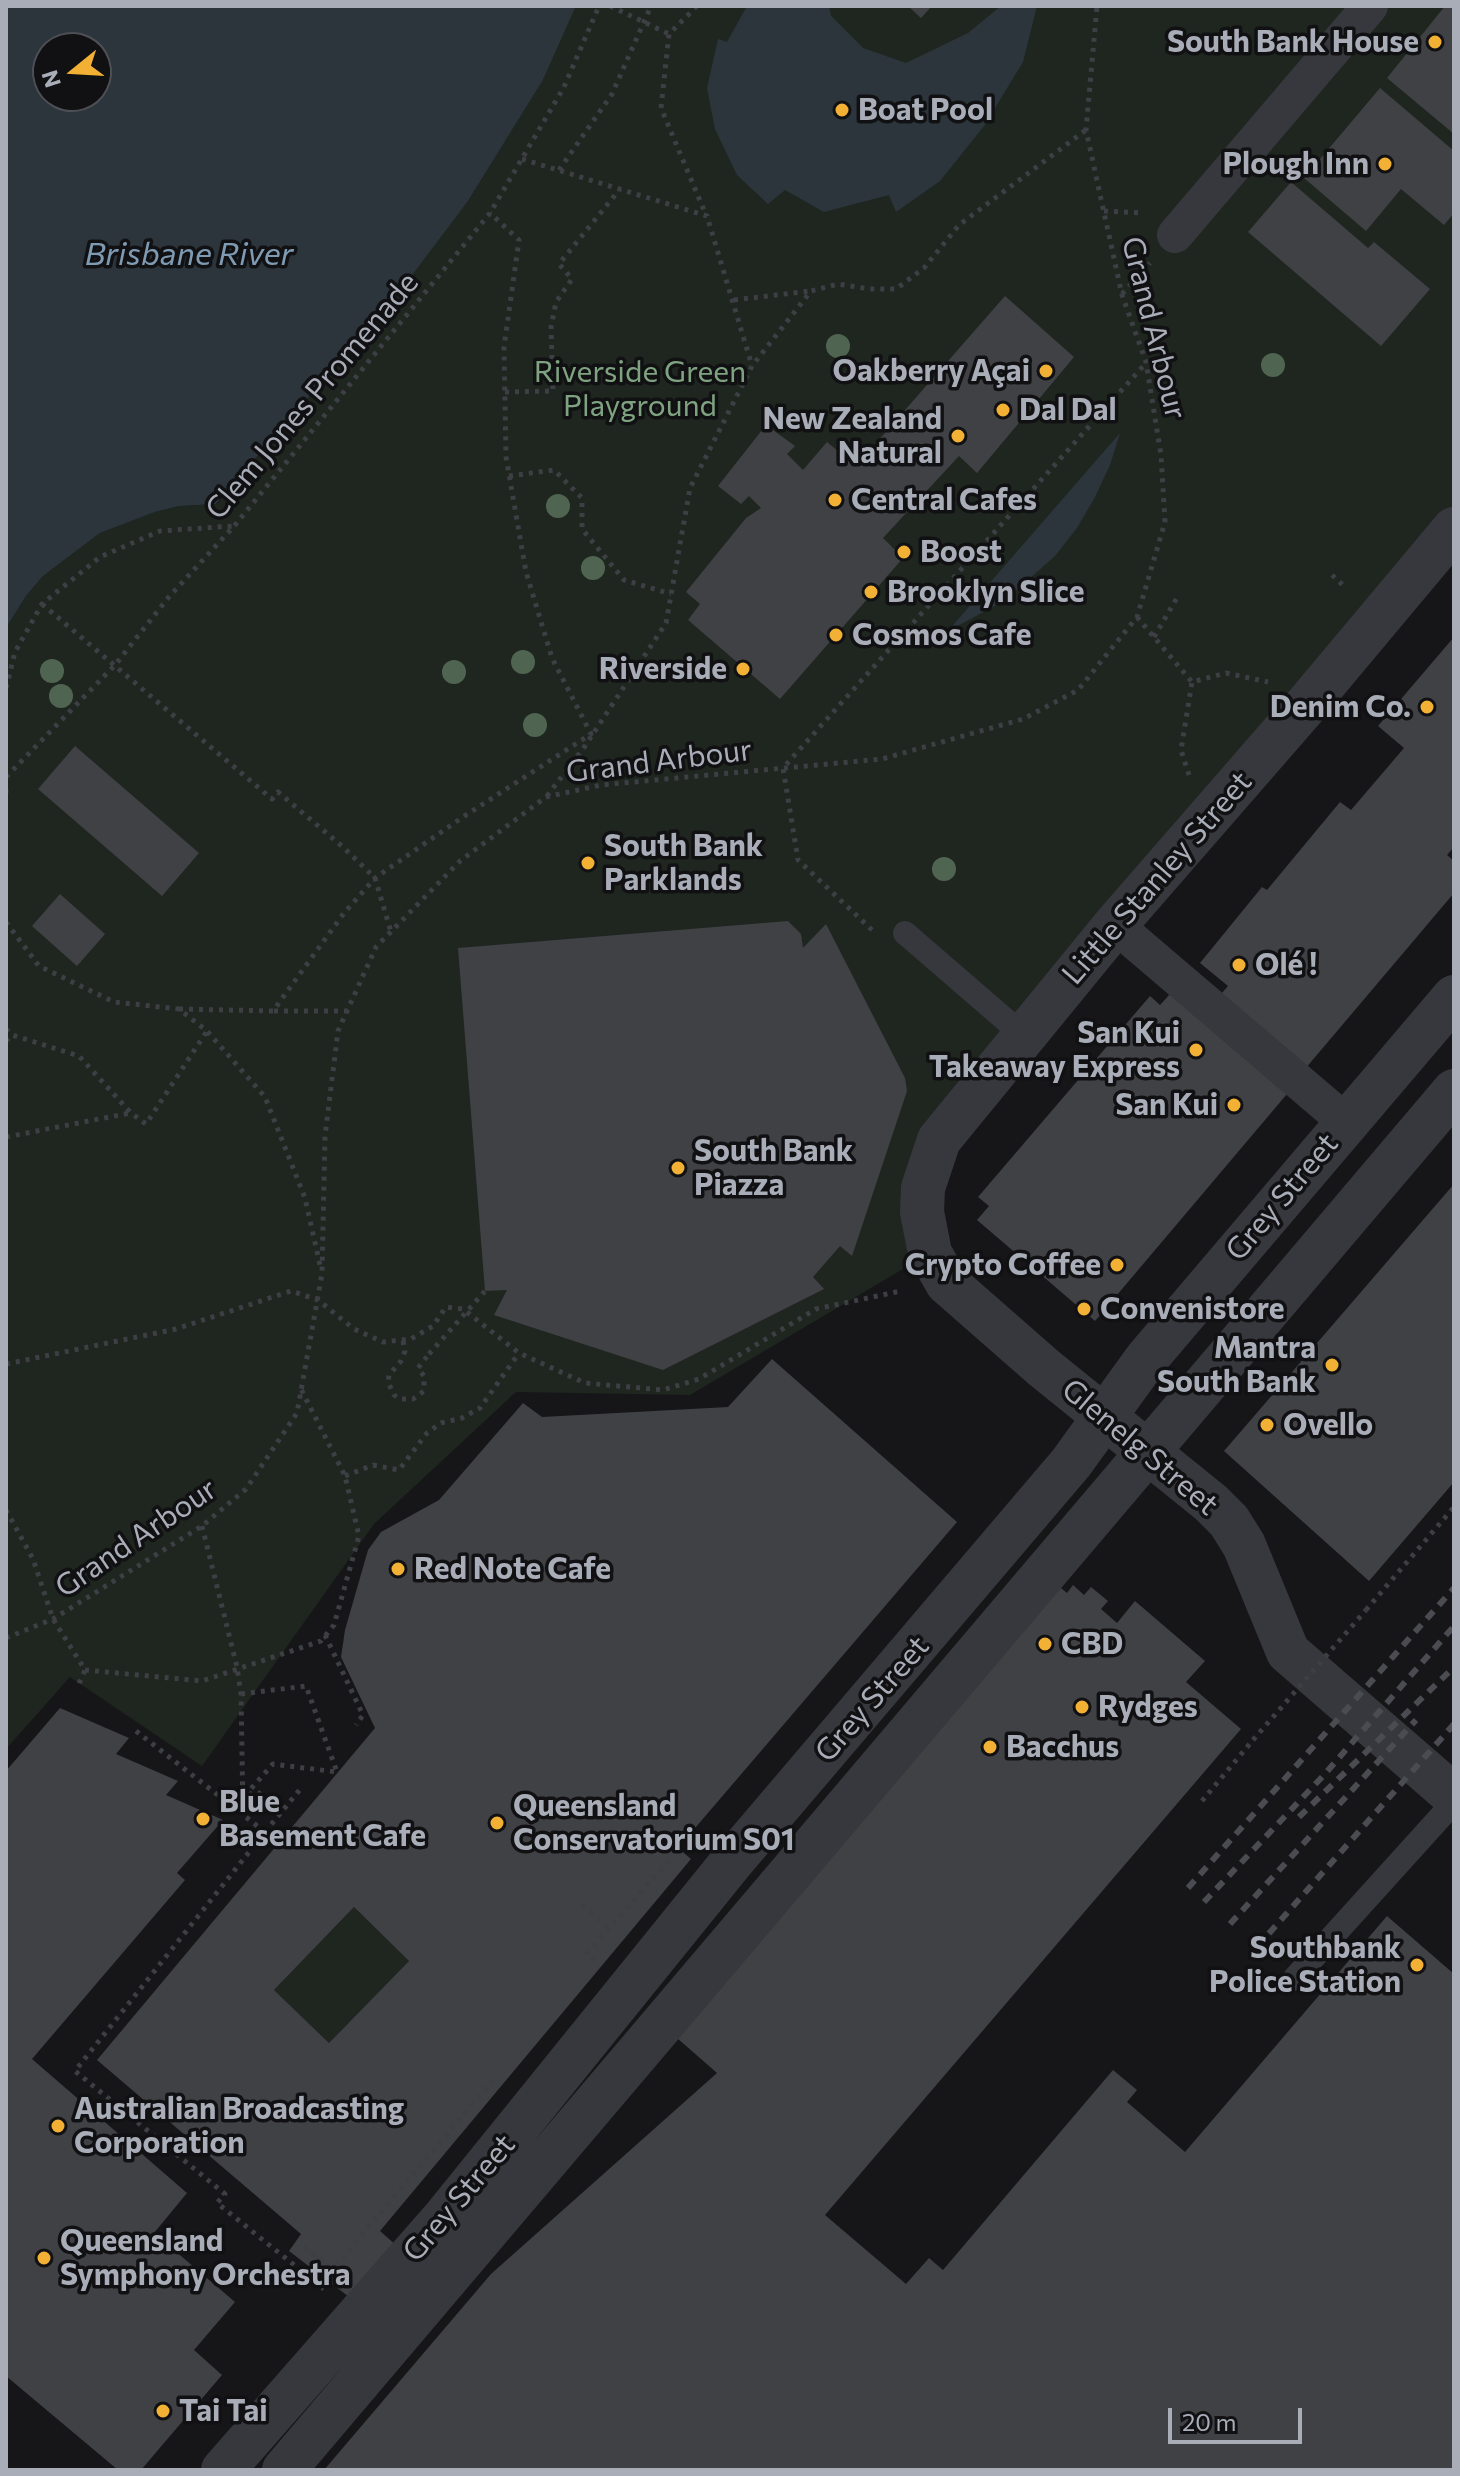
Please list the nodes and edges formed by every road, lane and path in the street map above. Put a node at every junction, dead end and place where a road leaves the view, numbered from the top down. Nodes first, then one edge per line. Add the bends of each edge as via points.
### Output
1 (599, 6) edge
2 (610, 6) edge
3 (651, 6) edge
4 (697, 6) edge
5 (1097, 6) edge
6 (1370, 6) edge
7 (642, 22) junction
8 (669, 34) junction
9 (1086, 130) junction
10 (522, 159) junction
11 (559, 170) junction
12 (620, 189) junction
13 (490, 213) junction
14 (707, 216) junction
15 (1175, 235) dead end
16 (811, 291) junction
17 (734, 300) junction
18 (1146, 362) junction
19 (752, 366) junction
20 (505, 392) junction
21 (509, 476) junction
22 (235, 525) junction
23 (1454, 529) edge
24 (671, 594) junction
25 (1178, 596) dead end
26 (42, 604) junction
27 (1137, 617) junction
28 (1154, 637) junction
29 (115, 665) junction
30 (1192, 682) junction
31 (6, 688) edge
32 (1309, 702) junction
33 (591, 734) junction
34 (783, 768) junction
35 (6, 777) edge
36 (6, 789) edge
37 (6, 797) edge
38 (546, 797) junction
39 (1206, 822) junction
40 (375, 878) junction
41 (6, 922) edge
42 (1115, 925) junction
43 (391, 932) junction
44 (905, 933) dead end
45 (879, 937) dead end
46 (1454, 997) edge
47 (179, 1009) junction
48 (273, 1011) junction
49 (348, 1011) junction
50 (6, 1029) edge
51 (207, 1031) junction
52 (12, 1035) junction
53 (1023, 1035) junction
54 (6, 1041) edge
55 (1454, 1091) edge
56 (131, 1113) junction
57 (1346, 1122) junction
58 (6, 1137) edge
59 (930, 1253) joint
60 (322, 1274) junction
61 (485, 1291) dead end
62 (902, 1291) dead end
63 (318, 1300) junction
64 (403, 1341) junction
65 (519, 1353) junction
66 (6, 1364) edge
67 (301, 1389) junction
68 (1105, 1415) junction
69 (1148, 1451) junction
70 (345, 1476) junction
71 (1454, 1507) edge
72 (6, 1510) edge
73 (202, 1526) junction
74 (53, 1619) junction
75 (325, 1635) junction
76 (6, 1638) edge
77 (237, 1667) junction
78 (85, 1670) junction
79 (77, 1688) dead end
80 (241, 1694) junction
81 (356, 1725) dead end
82 (136, 1731) dead end
83 (241, 1787) junction
84 (302, 1787) dead end
85 (1454, 1799) edge
86 (1202, 1801) dead end
87 (243, 1813) junction
88 (265, 1832) junction
89 (672, 1857) dead end
90 (582, 1905) dead end
91 (609, 1928) junction
92 (585, 1972) dead end
93 (1294, 1979) dead end
94 (503, 2068) dead end
95 (309, 2278) junction
96 (327, 2291) dead end
97 (223, 2470) edge
98 (284, 2470) edge

1 - 10 path, Clem Jones Promenade via 564,87
2 - 7 path
3 - 7 path
4 - 8 path
5 - 9 path, Grand Arbour
6 - 15 street
7 - 8 path
7 - 11 path via 612,94
8 - 14 path via 661,108
9 - 16 path via 959,225 924,268 896,289 838,284
9 - 18 path, Grand Arbour via 1122,295
10 - 11 path
10 - 13 path, Clem Jones Promenade
11 - 12 path
12 - 14 path
12 - 20 path via 559,264 572,279 556,302 551,327 553,391
13 - 20 path via 519,240 504,347
13 - 22 path, Clem Jones Promenade
14 - 17 path
16 - 17 path
16 - 19 path
17 - 19 path
18 - 27 path, Grand Arbour via 1165,522
18 - 34 path
19 - 24 path via 690,488
20 - 21 path
21 - 24 path via 554,470 582,498 582,529 624,580
21 - 33 path via 526,572 552,658
22 - 26 path via 160,531 100,557
22 - 29 path, Clem Jones Promenade
23 - 32 street, Little Stanley Street
24 - 33 path via 666,623
25 - 28 path
26 - 29 path
26 - 31 path via 15,652
27 - 28 path
27 - 34 path, Grand Arbour via 1078,690 1023,719 882,759
28 - 30 path
29 - 35 path, Clem Jones Promenade
29 - 40 path via 272,799 278,792
30 - 32 path via 1226,673 1257,679
30 - 39 path via 1181,750
32 - 39 street, Little Stanley Street
33 - 38 path
33 - 40 path
34 - 38 path, Grand Arbour via 601,785
34 - 45 path via 798,860
36 - 37 path
38 - 43 path, Grand Arbour via 460,861
39 - 42 street, Little Stanley Street
40 - 43 path
40 - 48 path
41 - 47 path via 39,966 114,1002
42 - 53 street, Little Stanley Street
42 - 57 street
43 - 49 path, Grand Arbour via 376,947
44 - 53 lane
46 - 57 street, Grey Street
47 - 48 path
47 - 51 path
48 - 49 path
49 - 60 path, Grand Arbour via 338,1031 325,1136
50 - 52 path
51 - 56 path via 146,1124
51 - 60 path via 265,1097 305,1198
52 - 54 path
52 - 56 path via 79,1056
53 - 59 street, Little Stanley Street via 939,1140 923,1188
55 - 69 street, Grey Street
56 - 58 path
57 - 68 street, Grey Street
59 - 68 street, Glenelg Street via 947,1283 981,1316
60 - 63 path, Grand Arbour
61 - 64 path, bridge via 418,1368 424,1391 413,1399 394,1395 388,1382 405,1351
62 - 65 path via 816,1309 699,1379 663,1390 585,1383
63 - 64 path via 354,1329 383,1342
63 - 66 path via 291,1291 176,1329
63 - 67 path, Grand Arbour
64 - 65 path via 433,1326 446,1307 463,1309
65 - 70 path via 480,1408 427,1433 399,1470 373,1465
67 - 70 path
67 - 73 path, Grand Arbour via 297,1413 246,1489
68 - 69 street, Glenelg Street
68 - 97 street, Grey Street via 1071,1463 734,1859 443,2219
69 - 85 street, Glenelg Street via 1229,1521 1288,1652
69 - 98 street, Grey Street
70 - 75 path via 359,1536 334,1625
71 - 86 path, bridge
72 - 74 path via 33,1559
73 - 74 path, Grand Arbour
73 - 77 path
74 - 76 path, Grand Arbour
74 - 78 path
75 - 77 path via 321,1641
75 - 81 path via 363,1715
77 - 78 path via 202,1681
77 - 80 path
78 - 79 path
80 - 83 path
80 - 83 path via 306,1686 337,1772 273,1764 248,1792 254,1797
82 - 87 path
83 - 87 path
84 - 88 path
85 - 93 lane
87 - 88 path
88 - 95 path via 75,2071 225,2194 217,2203
89 - 91 path
90 - 91 path
91 - 92 path via 587,1953 595,1960
94 - 95 path via 333,2269 304,2247 320,2262
95 - 96 path

